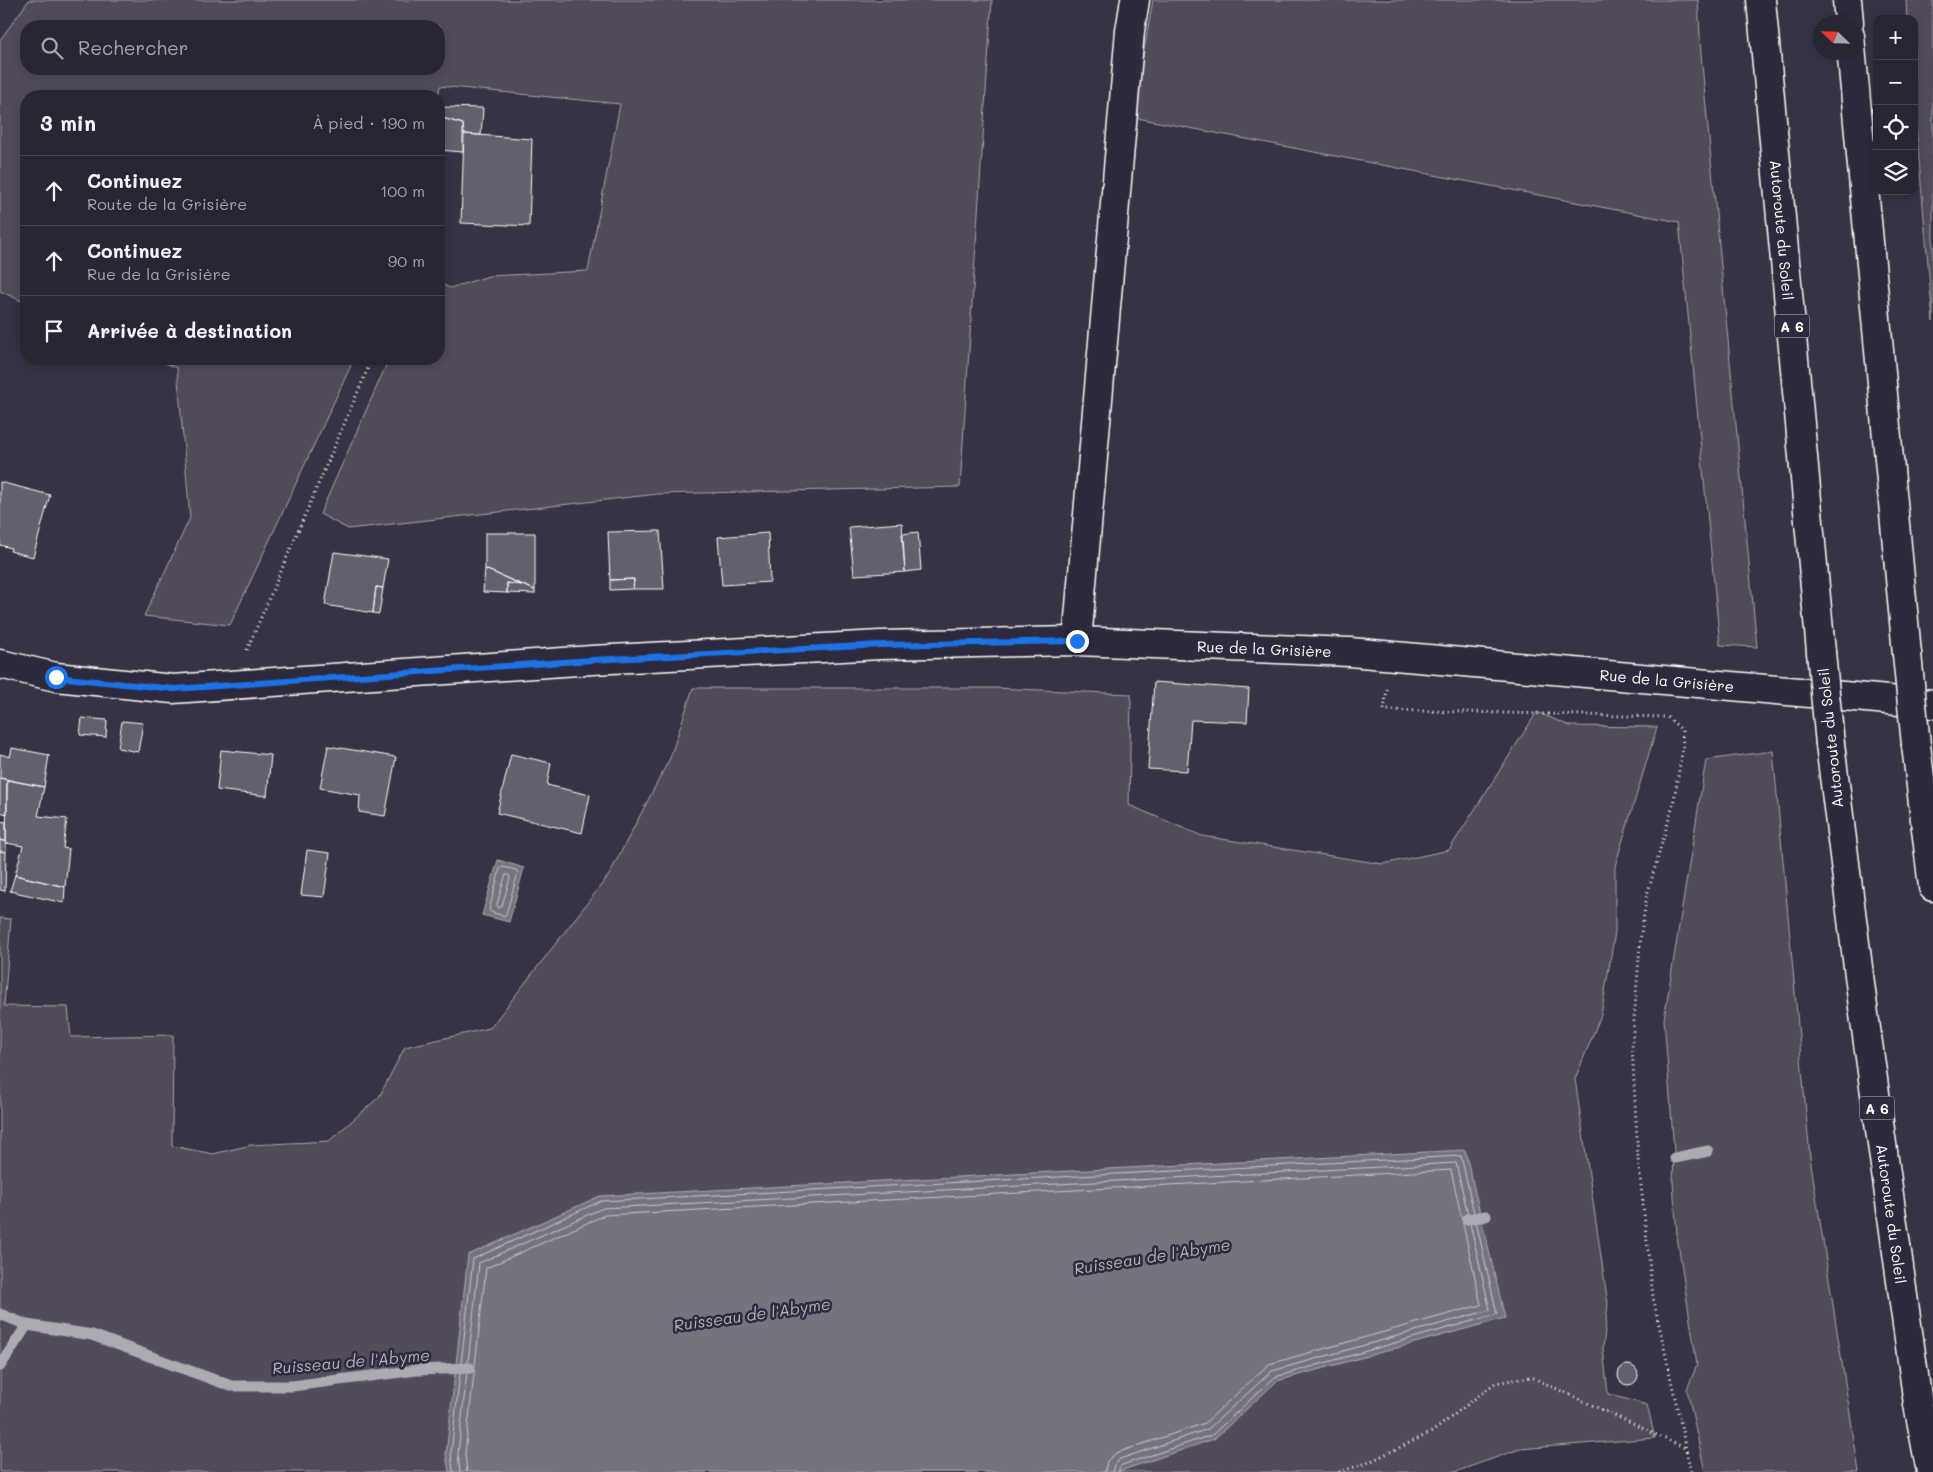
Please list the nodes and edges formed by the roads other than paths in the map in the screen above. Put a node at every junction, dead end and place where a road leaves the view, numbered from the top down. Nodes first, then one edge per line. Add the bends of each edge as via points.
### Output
1 (1135, 0) edge
2 (1761, 0) edge
3 (1847, 0) edge
4 (1848, 15) edge
5 (1852, 60) edge
6 (1077, 641) junction
7 (0, 664) edge
8 (1933, 704) edge
9 (1933, 887) edge
10 (1931, 1472) edge

1 - 6 main road
2 - 10 main road, Autoroute du Soleil / A 6, bridge via 1830,744 1918,1404
3 - 4 main road
5 - 9 main road, bridge via 1907,654
6 - 7 main road, Rue de la Grisière via 881,645 592,660 174,689 56,677
6 - 8 main road, Rue de la Grisière via 1340,652

